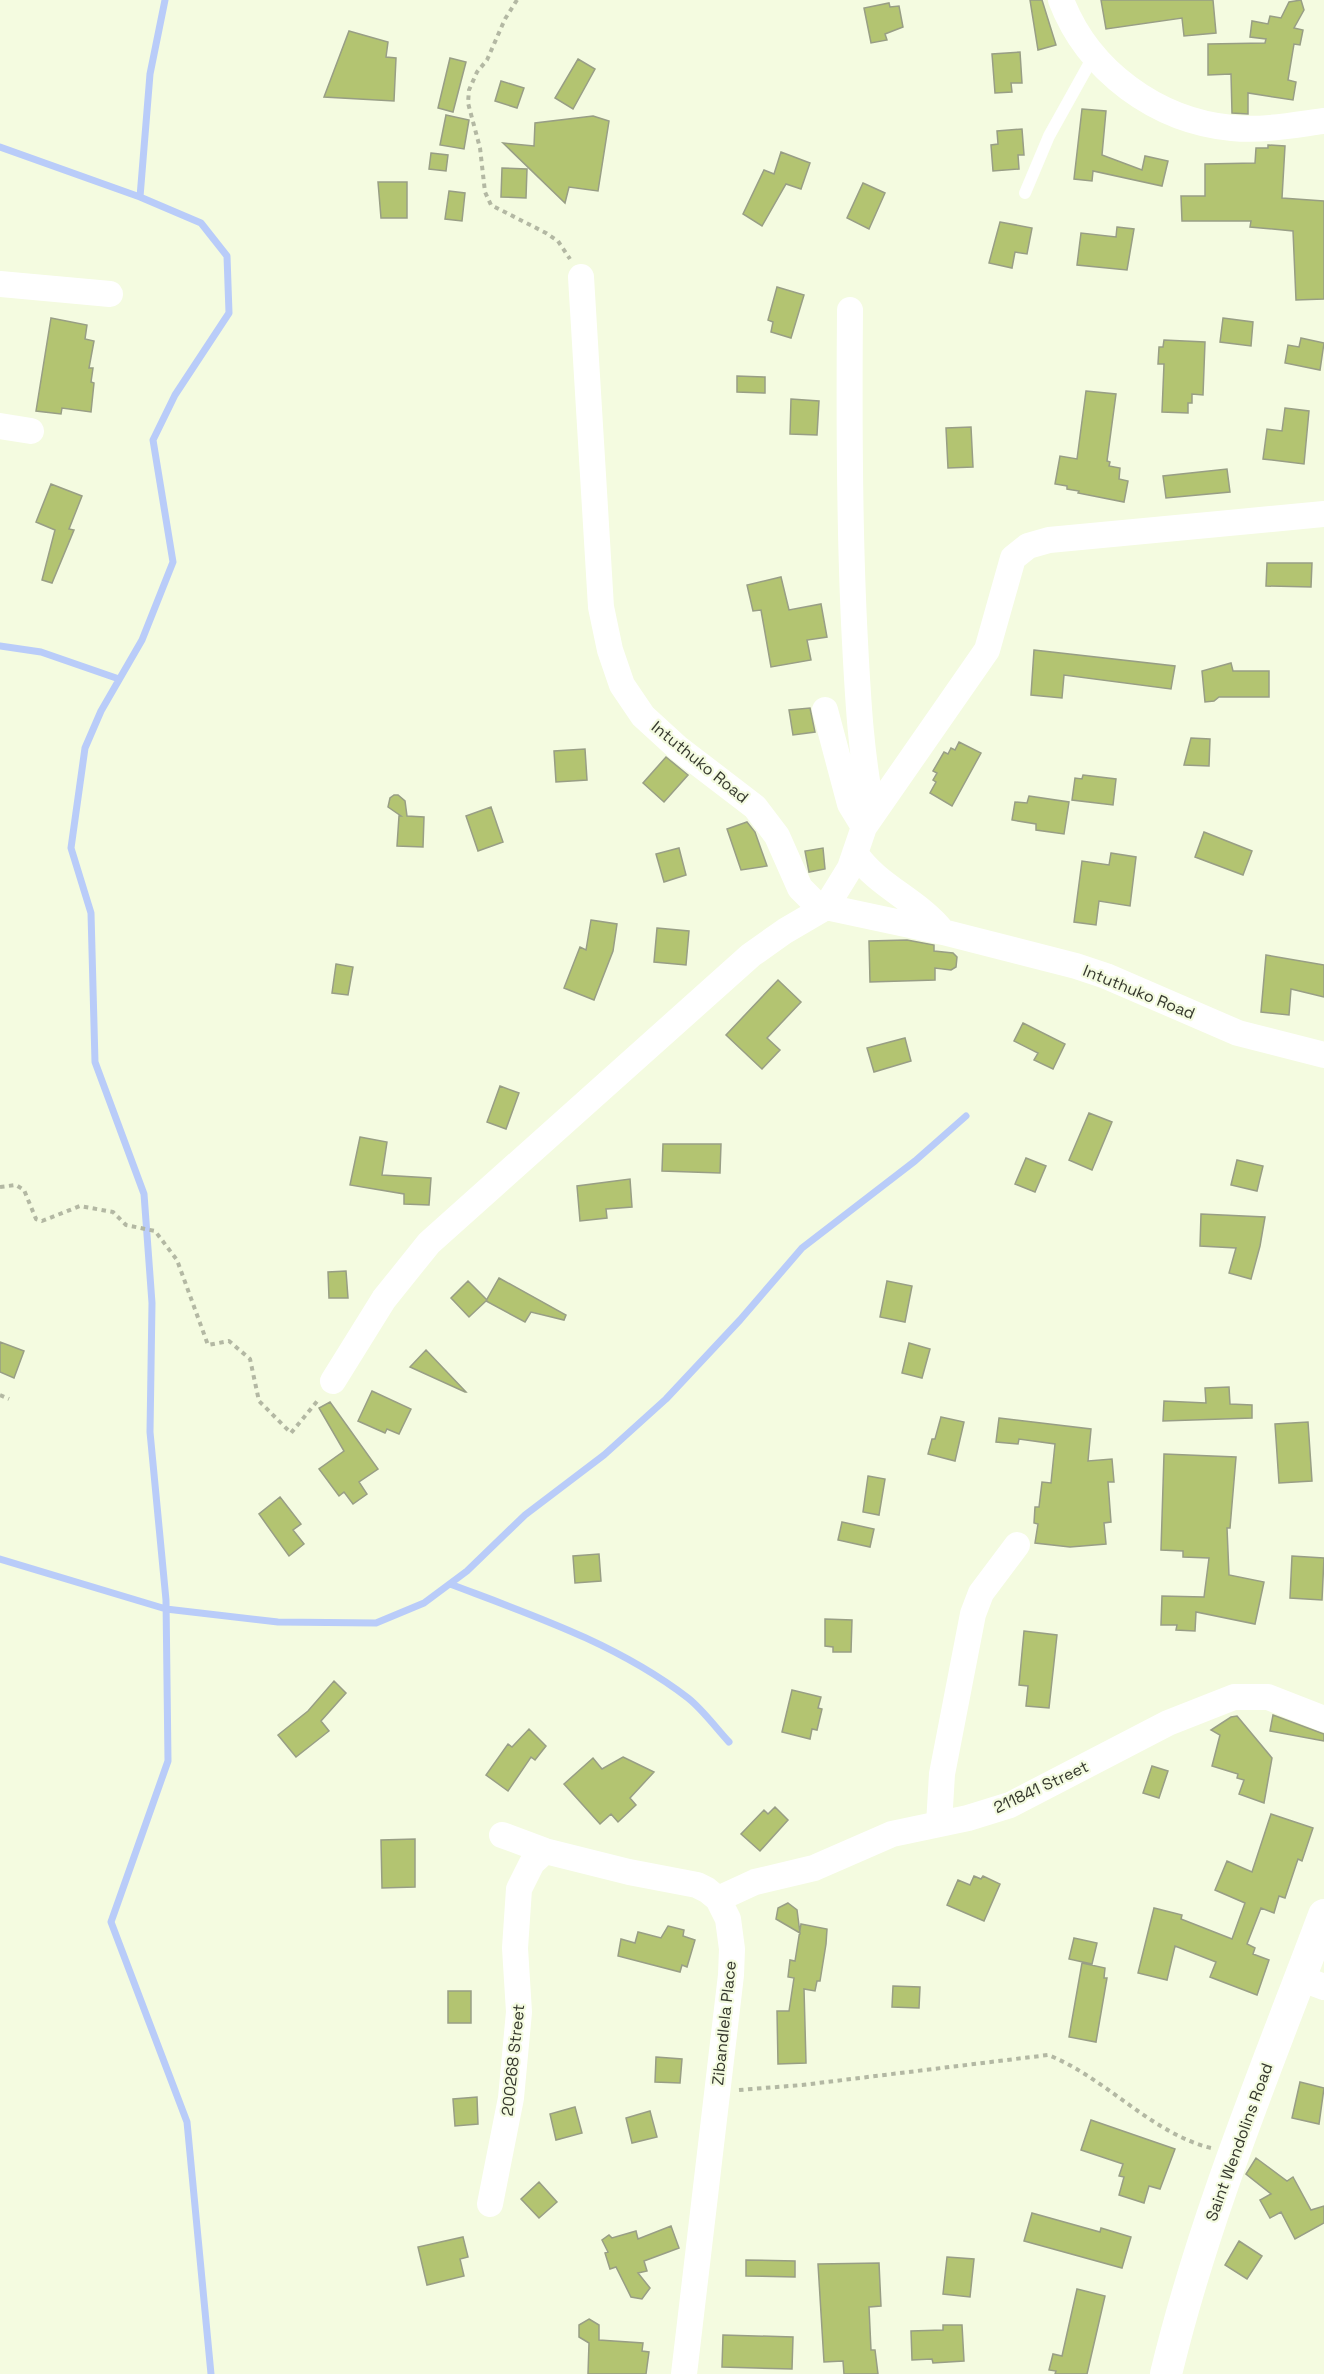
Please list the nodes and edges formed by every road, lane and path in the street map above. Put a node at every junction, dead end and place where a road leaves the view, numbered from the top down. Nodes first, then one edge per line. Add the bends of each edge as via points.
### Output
1 (518, 0) edge
2 (1061, 0) edge
3 (1093, 57) junction
4 (1324, 121) edge
5 (1025, 193) dead end
6 (581, 278) joint
7 (0, 284) edge
8 (110, 294) dead end
9 (850, 310) dead end
10 (0, 426) edge
11 (31, 431) dead end
12 (1324, 514) edge
13 (825, 710) dead end
14 (868, 821) junction
15 (855, 853) junction
16 (826, 907) junction
17 (944, 932) junction
18 (1324, 1055) edge
19 (0, 1187) edge
20 (333, 1382) joint
21 (0, 1395) edge
22 (9, 1399) dead end
23 (1017, 1545) dead end
24 (1324, 1719) edge
25 (939, 1824) junction
26 (502, 1835) dead end
27 (545, 1851) junction
28 (718, 1899) junction
29 (1324, 1915) edge
30 (1312, 1982) edge
31 (717, 2089) junction
32 (1232, 2153) junction
33 (490, 2204) dead end
34 (684, 2374) edge
35 (1166, 2374) edge

1 - 6 path via 469,90 468,103 480,148 485,192 491,205 558,242
2 - 3 street
3 - 4 street via 1118,82 1154,105 1189,120 1254,129
3 - 5 lane via 1049,136
6 - 16 street, Intuthuko Road via 601,606 622,686 643,716 678,748 755,807 777,836 800,888
7 - 8 street
9 - 14 street via 849,528
10 - 11 street
12 - 14 street via 1049,540 1017,552 1008,569 987,650
13 - 14 street via 850,804
14 - 15 street
15 - 16 street via 843,882
15 - 17 street via 869,872 932,917
16 - 17 street, Intuthuko Road
16 - 20 street via 751,955 429,1243 384,1299
17 - 18 street, Intuthuko Road via 1076,966 1238,1033
19 - 20 path via 16,1185 24,1190 36,1219 42,1221 80,1206 113,1212 126,1225 155,1231 177,1260 208,1345 229,1341 250,1359 259,1401 291,1433
21 - 22 path
23 - 25 street via 981,1593 973,1614 942,1774
24 - 25 street, 211841 Street via 1268,1697 1234,1697 1168,1723 1010,1805
25 - 28 street, 211841 Street via 892,1834 814,1868 755,1882
26 - 27 street
27 - 28 street via 697,1885
27 - 33 street, 200268 Street via 532,1863 519,1890 515,1948 519,2012 511,2098
28 - 31 street, Zibandlela Place via 728,1919 732,1949
29 - 30 street, Saint Wendolins Road
30 - 32 street, Saint Wendolins Road
31 - 32 path via 802,2085 1048,2055 1075,2065 1190,2140
31 - 34 street, Zibandlela Place
32 - 35 street, Saint Wendolins Road via 1182,2306

